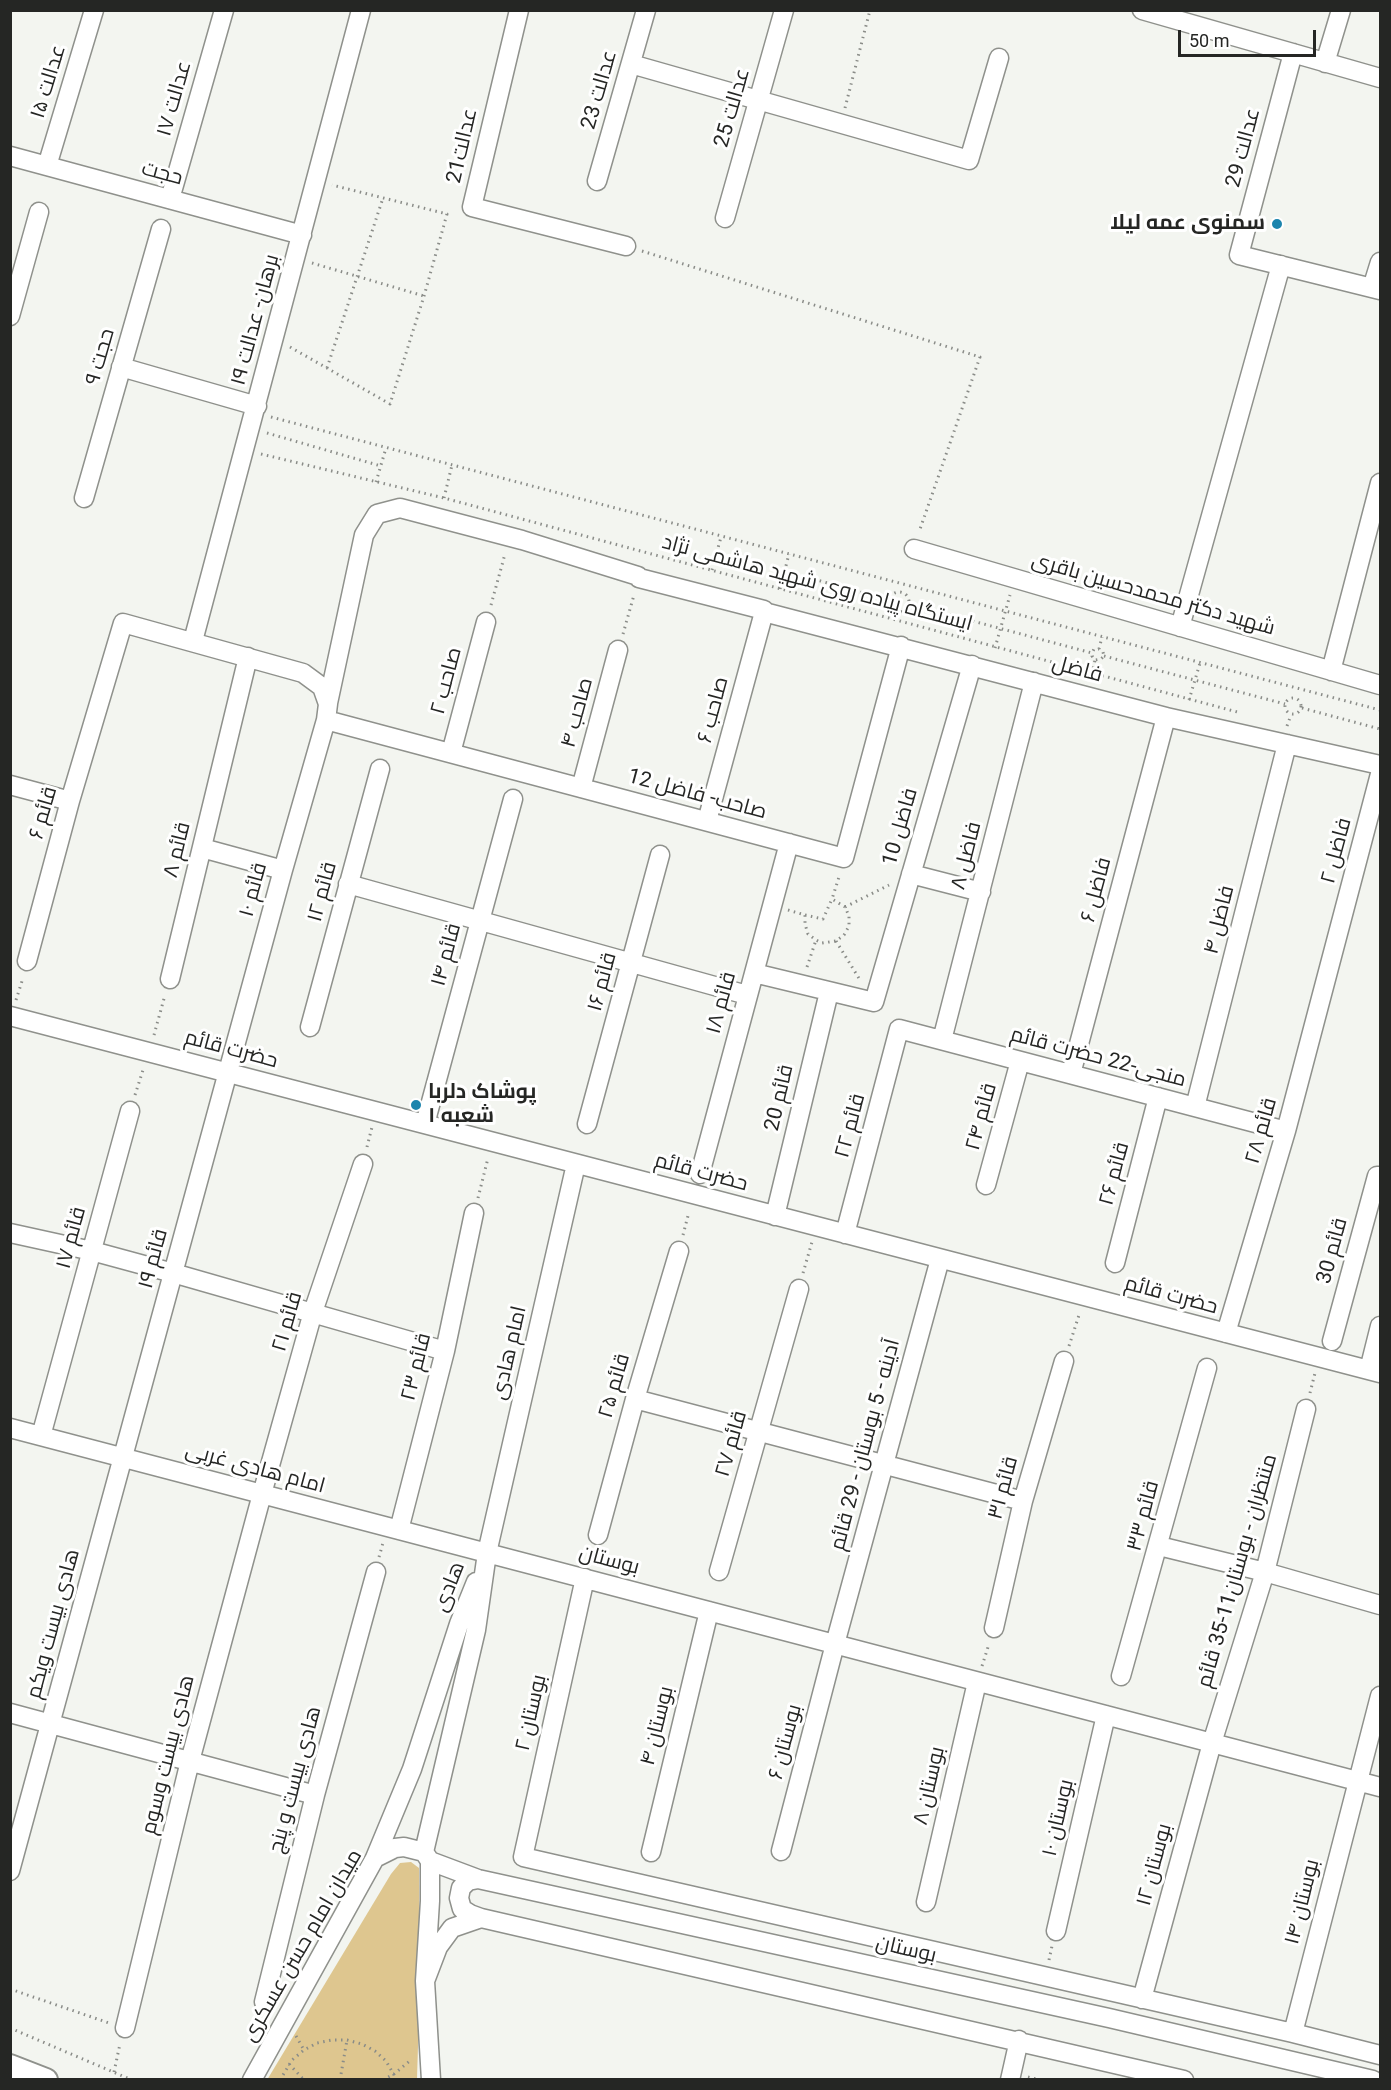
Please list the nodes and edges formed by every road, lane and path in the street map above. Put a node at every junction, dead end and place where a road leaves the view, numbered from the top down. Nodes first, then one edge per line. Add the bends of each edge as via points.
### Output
1 (94, 10) edge
2 (224, 10) edge
3 (361, 10) edge
4 (519, 10) edge
5 (646, 10) edge
6 (784, 10) edge
7 (870, 10) edge
8 (1142, 10) edge
9 (1341, 10) edge
10 (1200, 18) edge
11 (1293, 53) junction
12 (999, 58) dead end
13 (1325, 63) junction
14 (631, 64) junction
15 (1380, 78) edge
16 (758, 101) junction
17 (840, 124) junction
18 (10, 156) edge
19 (47, 166) junction
20 (316, 180) junction
21 (597, 182) dead end
22 (383, 198) junction
23 (170, 199) junction
24 (39, 212) dead end
25 (725, 218) dead end
26 (161, 229) dead end
27 (302, 235) junction
28 (626, 246) joint
29 (296, 258) junction
30 (1380, 262) edge
31 (1281, 265) junction
32 (357, 275) junction
33 (1376, 289) edge
34 (424, 296) junction
35 (10, 316) edge
36 (274, 338) junction
37 (122, 367) junction
38 (327, 368) junction
39 (254, 416) junction
40 (386, 448) junction
41 (245, 450) junction
42 (452, 465) junction
43 (381, 466) junction
44 (376, 482) junction
45 (1380, 483) edge
46 (84, 498) dead end
47 (444, 498) junction
48 (721, 537) junction
49 (510, 538) junction
50 (914, 549) joint
51 (789, 554) junction
52 (712, 570) junction
53 (785, 571) junction
54 (639, 578) junction
55 (1014, 578) junction
56 (903, 584) junction
57 (780, 589) junction
58 (901, 592) junction
59 (888, 600) junction
60 (909, 604) junction
61 (1006, 611) junction
62 (764, 612) junction
63 (897, 612) junction
64 (894, 620) junction
65 (486, 622) joint
66 (1180, 627) junction
67 (1001, 628) junction
68 (1102, 637) junction
69 (193, 641) junction
70 (901, 646) junction
71 (995, 648) junction
72 (1099, 649) junction
73 (618, 650) joint
74 (1092, 653) junction
75 (1104, 656) junction
76 (248, 657) junction
77 (1095, 660) junction
78 (1200, 663) junction
79 (972, 665) junction
80 (1331, 671) junction
81 (1092, 674) junction
82 (1195, 680) junction
83 (1034, 682) junction
84 (1380, 685) edge
85 (1298, 688) junction
86 (1295, 698) junction
87 (1189, 699) junction
88 (1285, 704) junction
89 (1302, 708) junction
90 (1380, 710) edge
91 (327, 712) junction
92 (1243, 714) dead end
93 (1291, 714) junction
94 (1167, 717) junction
95 (1297, 728) dead end
96 (1380, 729) edge
97 (1287, 744) junction
98 (451, 753) junction
99 (1380, 765) edge
100 (380, 769) dead end
101 (1380, 774) edge
102 (10, 785) edge
103 (581, 788) junction
104 (513, 799) dead end
105 (70, 801) junction
106 (707, 821) junction
107 (789, 843) junction
108 (202, 848) junction
109 (660, 855) dead end
110 (844, 858) junction
111 (283, 870) junction
112 (911, 874) junction
113 (348, 884) junction
114 (981, 892) junction
115 (832, 898) junction
116 (772, 906) junction
117 (845, 907) junction
118 (805, 915) junction
119 (480, 921) junction
120 (1337, 939) joint
121 (816, 940) junction
122 (837, 941) junction
123 (27, 961) joint
124 (631, 963) junction
125 (754, 973) junction
126 (170, 979) joint
127 (802, 985) junction
128 (829, 992) junction
129 (747, 995) junction
130 (874, 1002) junction
131 (11, 1016) edge
132 (310, 1027) dead end
133 (899, 1029) joint
134 (942, 1040) junction
135 (149, 1052) junction
136 (1020, 1061) junction
137 (228, 1072) junction
138 (1071, 1074) junction
139 (1158, 1097) junction
140 (1195, 1107) junction
141 (130, 1111) joint
142 (376, 1111) junction
143 (425, 1124) junction
144 (587, 1124) dead end
145 (1286, 1131) junction
146 (492, 1142) junction
147 (363, 1164) joint
148 (576, 1164) junction
149 (700, 1174) dead end
150 (1380, 1176) edge
151 (986, 1185) dead end
152 (694, 1194) junction
153 (474, 1213) joint
154 (775, 1216) junction
155 (817, 1226) junction
156 (10, 1233) edge
157 (845, 1234) junction
158 (92, 1251) junction
159 (679, 1251) joint
160 (940, 1258) junction
161 (1115, 1263) dead end
162 (173, 1273) junction
163 (799, 1289) joint
164 (1085, 1296) junction
165 (313, 1312) junction
166 (1380, 1326) edge
167 (1226, 1333) junction
168 (1332, 1341) dead end
169 (445, 1351) junction
170 (1319, 1358) junction
171 (1064, 1361) joint
172 (1207, 1368) dead end
173 (1375, 1372) edge
174 (635, 1399) junction
175 (1306, 1409) joint
176 (10, 1428) edge
177 (759, 1432) junction
178 (41, 1436) junction
179 (123, 1457) junction
180 (884, 1465) junction
181 (262, 1494) junction
182 (1023, 1501) junction
183 (393, 1528) junction
184 (598, 1535) dead end
185 (1159, 1546) junction
186 (488, 1553) junction
187 (719, 1571) dead end
188 (376, 1572) joint
189 (1265, 1572) junction
190 (585, 1578) junction
191 (1380, 1605) edge
192 (709, 1611) junction
193 (994, 1628) joint
194 (835, 1644) junction
195 (1121, 1676) dead end
196 (977, 1682) junction
197 (1380, 1696) edge
198 (10, 1713) edge
199 (1106, 1715) junction
200 (51, 1724) junction
201 (1212, 1743) junction
202 (190, 1761) junction
203 (1357, 1781) junction
204 (1380, 1787) edge
205 (315, 1795) junction
206 (782, 1851) dead end
207 (651, 1852) dead end
208 (427, 1856) junction
209 (375, 1858) junction
210 (10, 1871) edge
211 (478, 1878) junction
212 (926, 1902) dead end
213 (481, 1918) junction
214 (1056, 1931) joint
215 (1045, 1977) junction
216 (425, 1981) junction
217 (10, 1989) edge
218 (1142, 1999) junction
219 (264, 2001) dead end
220 (10, 2028) edge
221 (125, 2028) junction
222 (1293, 2033) junction
223 (347, 2040) junction
224 (1019, 2040) junction
225 (1380, 2055) edge
226 (289, 2064) junction
227 (10, 2066) edge
228 (114, 2072) junction
229 (394, 2074) junction
230 (46, 2079) edge
231 (132, 2079) edge
232 (252, 2079) edge
233 (280, 2079) edge
234 (304, 2079) edge
235 (340, 2079) edge
236 (383, 2079) edge
237 (397, 2079) edge
238 (431, 2079) edge
239 (1010, 2079) edge
240 (1184, 2079) edge
241 (1372, 2079) edge

1 - 19 street, عدالت ۱۵
2 - 23 street, عدالت ۱۷
3 - 20 street, برهان- عدالت ۱۹
4 - 28 street, 21عدالت via 472,207
5 - 14 street, عدالت 23
6 - 16 street, عدالت 25
7 - 17 path
8 - 10 street
9 - 13 street
10 - 11 street
11 - 13 street
11 - 31 street, عدالت 29 via 1239,255
12 - 17 street via 969,160
13 - 15 street
14 - 16 street
14 - 21 street, عدالت 23
16 - 17 street
16 - 25 street, عدالت 25
18 - 19 street, حجت
19 - 23 street, حجت
20 - 22 path
20 - 27 street, برهان- عدالت ۱۹
22 - 32 path
22 - 34 path via 447,214
23 - 27 street, حجت
24 - 35 street
26 - 37 street, حجت ۹
27 - 29 street, برهان- عدالت ۱۹
28 - 50 path via 980,357
29 - 32 path
29 - 36 street, برهان- عدالت ۱۹
30 - 33 street
31 - 33 street
31 - 66 street
32 - 34 path
32 - 38 path
34 - 38 path via 390,404
36 - 38 path
36 - 39 street, برهان- عدالت ۱۹
37 - 39 street
37 - 46 street, حجت ۹
39 - 40 path, ایستگاه پیاده روی شهید هاشمی نژاد
39 - 41 street, برهان- عدالت ۱۹
39 - 43 path
40 - 42 path, ایستگاه پیاده روی شهید هاشمی نژاد
40 - 43 path
41 - 44 path, ایستگاه پیاده روی شهید هاشمی نژاد
41 - 69 street, برهان- عدالت ۱۹
42 - 47 path
42 - 48 path, ایستگاه پیاده روی شهید هاشمی نژاد
43 - 44 path
44 - 47 path, ایستگاه پیاده روی شهید هاشمی نژاد
45 - 80 street
47 - 52 path, ایستگاه پیاده روی شهید هاشمی نژاد
48 - 51 path, ایستگاه پیاده روی شهید هاشمی نژاد
48 - 52 path
49 - 54 street, فاضل
49 - 65 path
49 - 91 street, قائم ۱۰ via 400,508 377,514 364,535
50 - 55 street, شهید دکتر محمدحسین باقری
51 - 53 path
51 - 56 path, ایستگاه پیاده روی شهید هاشمی نژاد
52 - 57 path, ایستگاه پیاده روی شهید هاشمی نژاد
53 - 57 path
53 - 59 path
54 - 62 street, فاضل
54 - 73 path
55 - 61 path
55 - 66 street, شهید دکتر محمدحسین باقری
56 - 58 path
56 - 61 path, ایستگاه پیاده روی شهید هاشمی نژاد
57 - 64 path, ایستگاه پیاده روی شهید هاشمی نژاد
58 - 59 path via 895,592
58 - 60 path via 909,598
59 - 63 path
60 - 63 path
60 - 67 path
61 - 67 path
61 - 68 path, ایستگاه پیاده روی شهید هاشمی نژاد
62 - 70 street, فاضل
62 - 106 street, صاحب ۶
63 - 64 path
64 - 71 path, ایستگاه پیاده روی شهید هاشمی نژاد
65 - 98 street, صاحب ۲
66 - 80 street, شهید دکتر محمدحسین باقری
67 - 71 path
67 - 74 path
68 - 72 path
68 - 78 path, ایستگاه پیاده روی شهید هاشمی نژاد
69 - 76 street
69 - 105 street, قائم ۶ via 123,623
70 - 79 street, فاضل
70 - 110 street
71 - 81 path, ایستگاه پیاده روی شهید هاشمی نژاد
72 - 74 path
72 - 75 path
73 - 103 street, صاحب ۴
74 - 77 path
75 - 77 path
75 - 82 path
76 - 91 street via 303,673 322,687
76 - 108 street, قائم ۸
77 - 81 path
78 - 82 path
78 - 85 path, ایستگاه پیاده روی شهید هاشمی نژاد
79 - 83 street, فاضل
79 - 112 street, فاضل 10
80 - 84 street, شهید دکتر محمدحسین باقری
81 - 87 path, ایستگاه پیاده روی شهید هاشمی نژاد
82 - 87 path
82 - 88 path
83 - 94 street, فاضل
83 - 114 street, فاضل ۸
85 - 86 path
85 - 90 path, ایستگاه پیاده روی شهید هاشمی نژاد
86 - 88 path
86 - 89 path
87 - 92 path, ایستگاه پیاده روی شهید هاشمی نژاد
88 - 93 path
89 - 93 path
89 - 96 path
91 - 98 street, صاحب- فاضل 12
91 - 111 street, قائم ۱۰
93 - 95 path via 1287,726
94 - 97 street, فاضل
94 - 138 street, فاضل ۶
97 - 99 street, فاضل
97 - 140 street, فاضل ۴
98 - 103 street, صاحب- فاضل 12
100 - 113 street, قائم ۱۲
101 - 120 street, فاضل ۲
102 - 105 street
103 - 106 street, صاحب- فاضل 12
104 - 119 street, قائم ۱۴
105 - 123 street, قائم ۶
106 - 107 street, صاحب- فاضل 12
107 - 110 street, صاحب- فاضل 12
107 - 116 street, قائم ۱۸
108 - 111 street
108 - 126 street, قائم ۸
109 - 124 street, قائم ۱۶
110 - 115 path
111 - 137 street, قائم ۱۰
112 - 114 street
112 - 117 path
112 - 130 street, فاضل 10
113 - 119 street
113 - 132 street, قائم ۱۲
114 - 134 street, فاضل ۸
115 - 117 path
115 - 118 path via 823,919
116 - 118 path
116 - 125 street, قائم ۱۸
117 - 122 path via 849,926
118 - 121 path via 808,933
119 - 124 street
119 - 143 street, قائم ۱۴
120 - 145 street, قائم ۲۸
121 - 122 path
121 - 127 path
122 - 130 path
123 - 131 path
124 - 129 street
124 - 144 street, قائم ۱۶
125 - 127 street
125 - 129 street, قائم ۱۸
126 - 135 path
127 - 128 street
128 - 130 street
128 - 154 street, قائم 20
129 - 149 street, قائم ۱۸
131 - 135 street, حضرت قائم
133 - 134 street, منجی-22 حضرت قائم
133 - 157 street, قائم ۲۲
134 - 136 street, منجی-22 حضرت قائم
135 - 137 street, حضرت قائم
135 - 141 path
136 - 138 street, منجی-22 حضرت قائم
136 - 151 street, قائم ۲۴
137 - 142 street, حضرت قائم
137 - 162 street, قائم ۱۹
138 - 139 street, منجی-22 حضرت قائم
139 - 140 street, منجی-22 حضرت قائم
139 - 161 street, قائم ۲۶
140 - 145 street, منجی-22 حضرت قائم
141 - 158 street, قائم ۱۷
142 - 143 street, حضرت قائم
142 - 147 path
143 - 146 street, حضرت قائم
145 - 167 street, قائم ۲۸
146 - 148 street, حضرت قائم
146 - 153 path
147 - 165 street, قائم ۲۱
148 - 152 street, حضرت قائم
148 - 186 street, امام هادی
150 - 168 street, قائم 30
152 - 154 street, حضرت قائم
152 - 159 path
153 - 169 street, قائم ۲۳
154 - 155 street, حضرت قائم
155 - 157 street, حضرت قائم
155 - 163 path
156 - 158 street
157 - 160 street, حضرت قائم
158 - 162 street
158 - 178 street, قائم ۱۷
159 - 174 street, قائم ۲۵
160 - 164 street, حضرت قائم
160 - 180 street, آدینه - 5 بوستان - 29 قائم
162 - 165 street
162 - 179 street, قائم ۱۹
163 - 177 street, قائم ۲۷
164 - 167 street, حضرت قائم
164 - 171 path
165 - 169 street
165 - 181 street, قائم ۲۱
166 - 173 street
167 - 170 street, حضرت قائم
169 - 183 street, قائم ۲۳
170 - 173 street, حضرت قائم
170 - 175 path
171 - 182 street, قائم ۳۱
172 - 185 street, قائم ۳۳
174 - 177 street
174 - 184 street, قائم ۲۵
175 - 189 street, منتظران - بوستان11-35 قائم
176 - 178 street, امام هادی غربی
177 - 180 street
177 - 187 street, قائم ۲۷
178 - 179 street, امام هادی غربی
179 - 181 street, امام هادی غربی
179 - 200 street, هادی بیست ویکم
180 - 182 street
180 - 194 street, آدینه - 5 بوستان - 29 قائم
181 - 183 street, امام هادی غربی
181 - 202 street, هادی بیست وسوم
182 - 193 street, قائم ۳۱
183 - 186 street, امام هادی غربی
183 - 188 path
185 - 189 street
185 - 195 street, قائم ۳۳
186 - 190 street, بوستان
186 - 208 street, هادی via 476,1630
186 - 209 street, هادی via 459,1624 412,1769
188 - 205 street, هادی بیست و پنج
189 - 191 street
189 - 201 street, منتظران - بوستان11-35 قائم
190 - 192 street, بوستان
190 - 215 street, بوستان ۲ via 523,1857
192 - 194 street, بوستان
192 - 207 street, بوستان ۴
193 - 196 path
194 - 196 street, بوستان
194 - 206 street, بوستان ۶
196 - 199 street, بوستان
196 - 212 street, بوستان ۸
197 - 203 street, بوستان ۱۴
198 - 200 street
199 - 201 street, بوستان
199 - 214 street, بوستان ۱۰
200 - 202 street
200 - 210 street, هادی بیست ویکم
201 - 203 street, بوستان
201 - 218 street, بوستان ۱۲
202 - 205 street
202 - 221 street, هادی بیست وسوم
203 - 204 street, بوستان
203 - 222 street, بوستان ۱۴
205 - 219 street, هادی بیست و پنج
208 - 209 street, میدان امام حسن عسکری via 404,1847
208 - 211 street, بوستان
208 - 216 street via 430,1901
209 - 232 street, میدان امام حسن عسکری
211 - 213 street via 461,1888 459,1898 462,1909
211 - 241 street, بوستان
213 - 216 street via 452,1928 438,1947
213 - 224 street
214 - 215 path
215 - 218 street
216 - 238 street
217 - 221 path
218 - 222 street
220 - 228 path
221 - 228 path
222 - 225 street
223 - 226 path via 317,2043
223 - 229 path via 375,2051
223 - 235 path
224 - 239 street
224 - 240 street
226 - 233 path
226 - 234 path
227 - 230 main road
228 - 231 path
229 - 236 path
229 - 237 path

